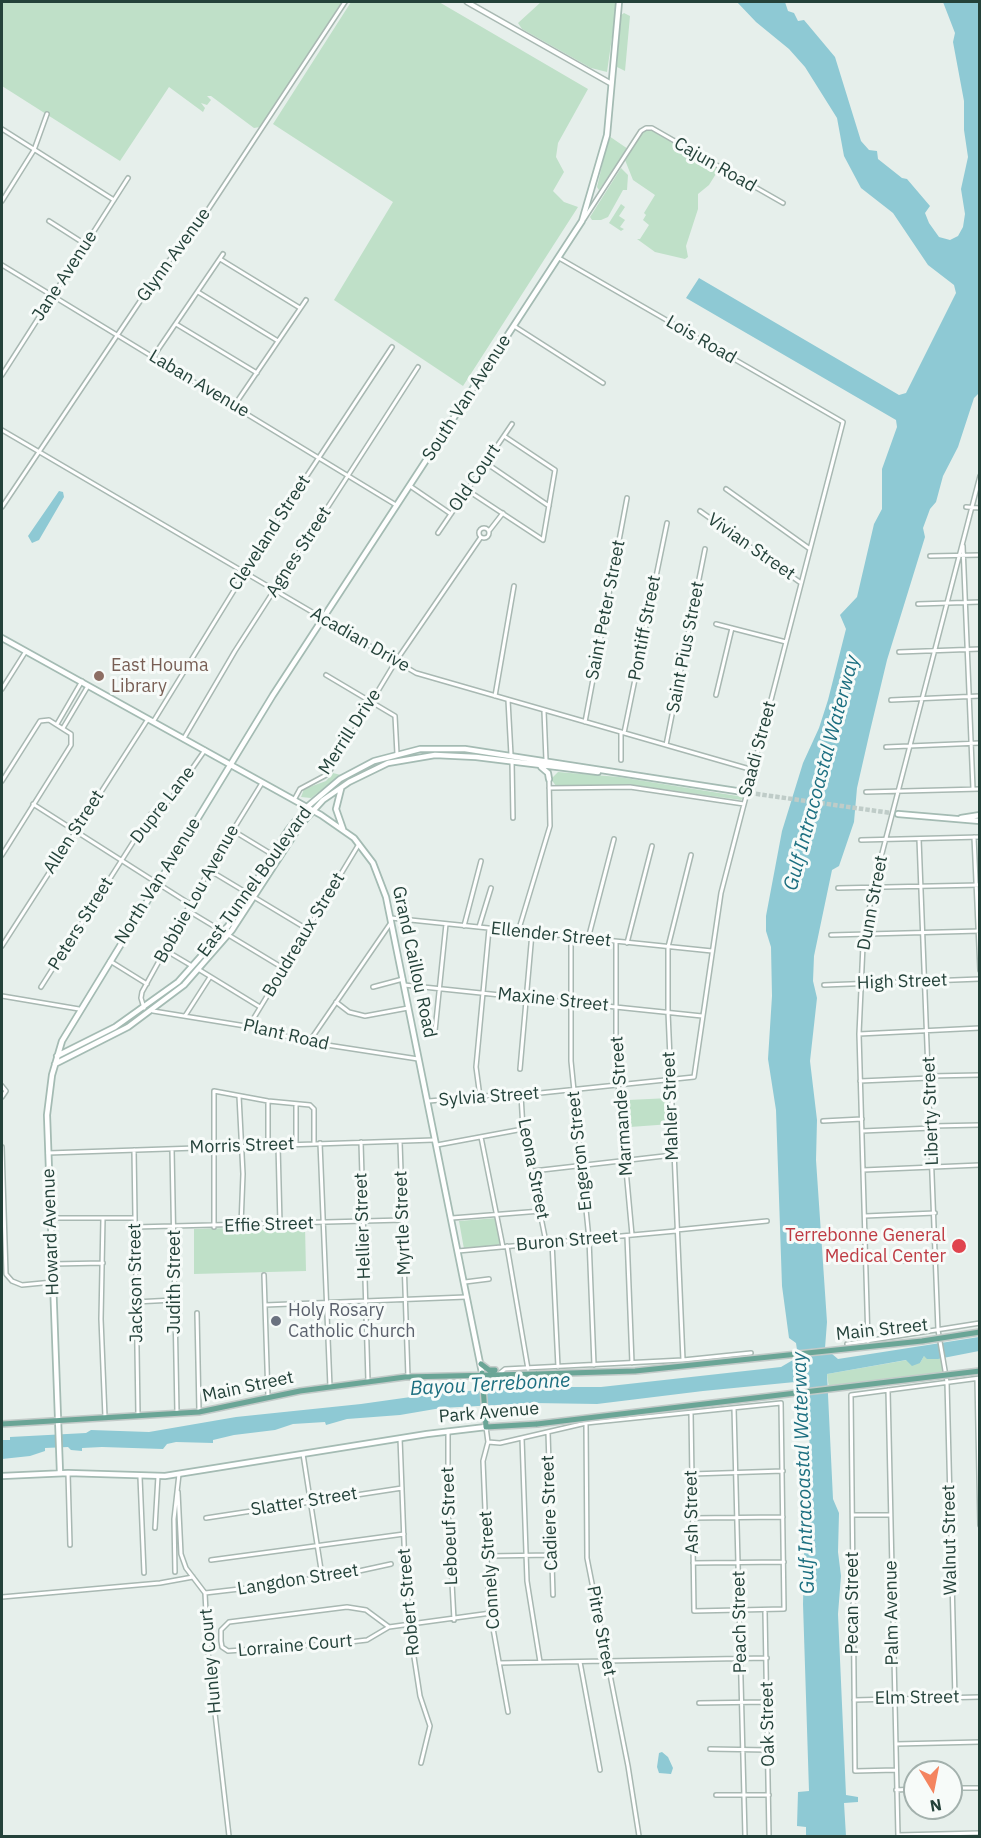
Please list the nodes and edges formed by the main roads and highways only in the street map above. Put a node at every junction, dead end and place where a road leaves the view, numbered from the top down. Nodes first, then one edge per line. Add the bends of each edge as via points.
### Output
1 (619, 2) edge
2 (2, 638) edge
3 (511, 755) junction
4 (522, 756) junction
5 (498, 759) junction
6 (512, 761) junction
7 (231, 764) junction
8 (536, 765) junction
9 (561, 768) junction
10 (610, 773) junction
11 (342, 786) junction
12 (743, 792) tunnel mouth
13 (307, 807) junction
14 (313, 810) junction
15 (897, 814) tunnel mouth
16 (980, 815) edge
17 (950, 819) junction
18 (980, 821) edge
19 (343, 829) junction
20 (86, 998) joint
21 (57, 1057) junction
22 (55, 1064) junction
23 (980, 1332) edge
24 (481, 1364) junction
25 (980, 1371) edge
26 (482, 1373) junction
27 (500, 1373) junction
28 (58, 1420) junction
29 (2, 1424) edge
30 (486, 1427) junction
31 (60, 1473) junction
32 (2, 1476) edge

1 - 7 main road, South Van Avenue via 607,135 582,221
2 - 7 main road, Grand Caillou Road
3 - 4 main road, East Tunnel Boulevard
3 - 5 main road
3 - 13 main road, East Tunnel Boulevard via 445,748 397,754 346,775
4 - 6 main road
4 - 10 main road, East Tunnel Boulevard
5 - 6 main road, East Tunnel Boulevard
5 - 11 main road, East Tunnel Boulevard via 417,757 386,764
6 - 8 main road, East Tunnel Boulevard
7 - 13 main road, Grand Caillou Road
7 - 20 main road, North Van Avenue
8 - 9 main road, East Tunnel Boulevard
8 - 9 main road via 546,771 549,779
9 - 10 main road, East Tunnel Boulevard
10 - 12 main road, East Tunnel Boulevard
11 - 14 main road, East Tunnel Boulevard
11 - 19 main road via 336,809
13 - 14 main road, Grand Caillou Road
13 - 21 main road, East Tunnel Boulevard via 223,931 193,966 144,1009
14 - 19 main road, Grand Caillou Road
14 - 22 main road, East Tunnel Boulevard via 229,934 199,970 153,1011 104,1041
15 - 17 main road
16 - 17 main road
17 - 18 main road
19 - 24 main road, Grand Caillou Road via 359,844 378,873 391,920
20 - 21 main road, Howard Avenue via 66,1031
21 - 22 main road, Howard Avenue
22 - 28 main road, Howard Avenue via 47,1115
23 - 27 main road, Main Street, bridge via 643,1371
24 - 26 main road, Grand Caillou Road
24 - 27 main road
25 - 30 main road, Park Avenue, bridge
26 - 27 main road, Main Street
26 - 28 main road, Main Street via 330,1387 178,1415
26 - 30 main road, Grand Caillou Road
28 - 29 main road, Main Street
28 - 31 main road, Howard Avenue
30 - 31 main road, Park Avenue via 179,1474 140,1477
31 - 32 main road, Park Avenue

